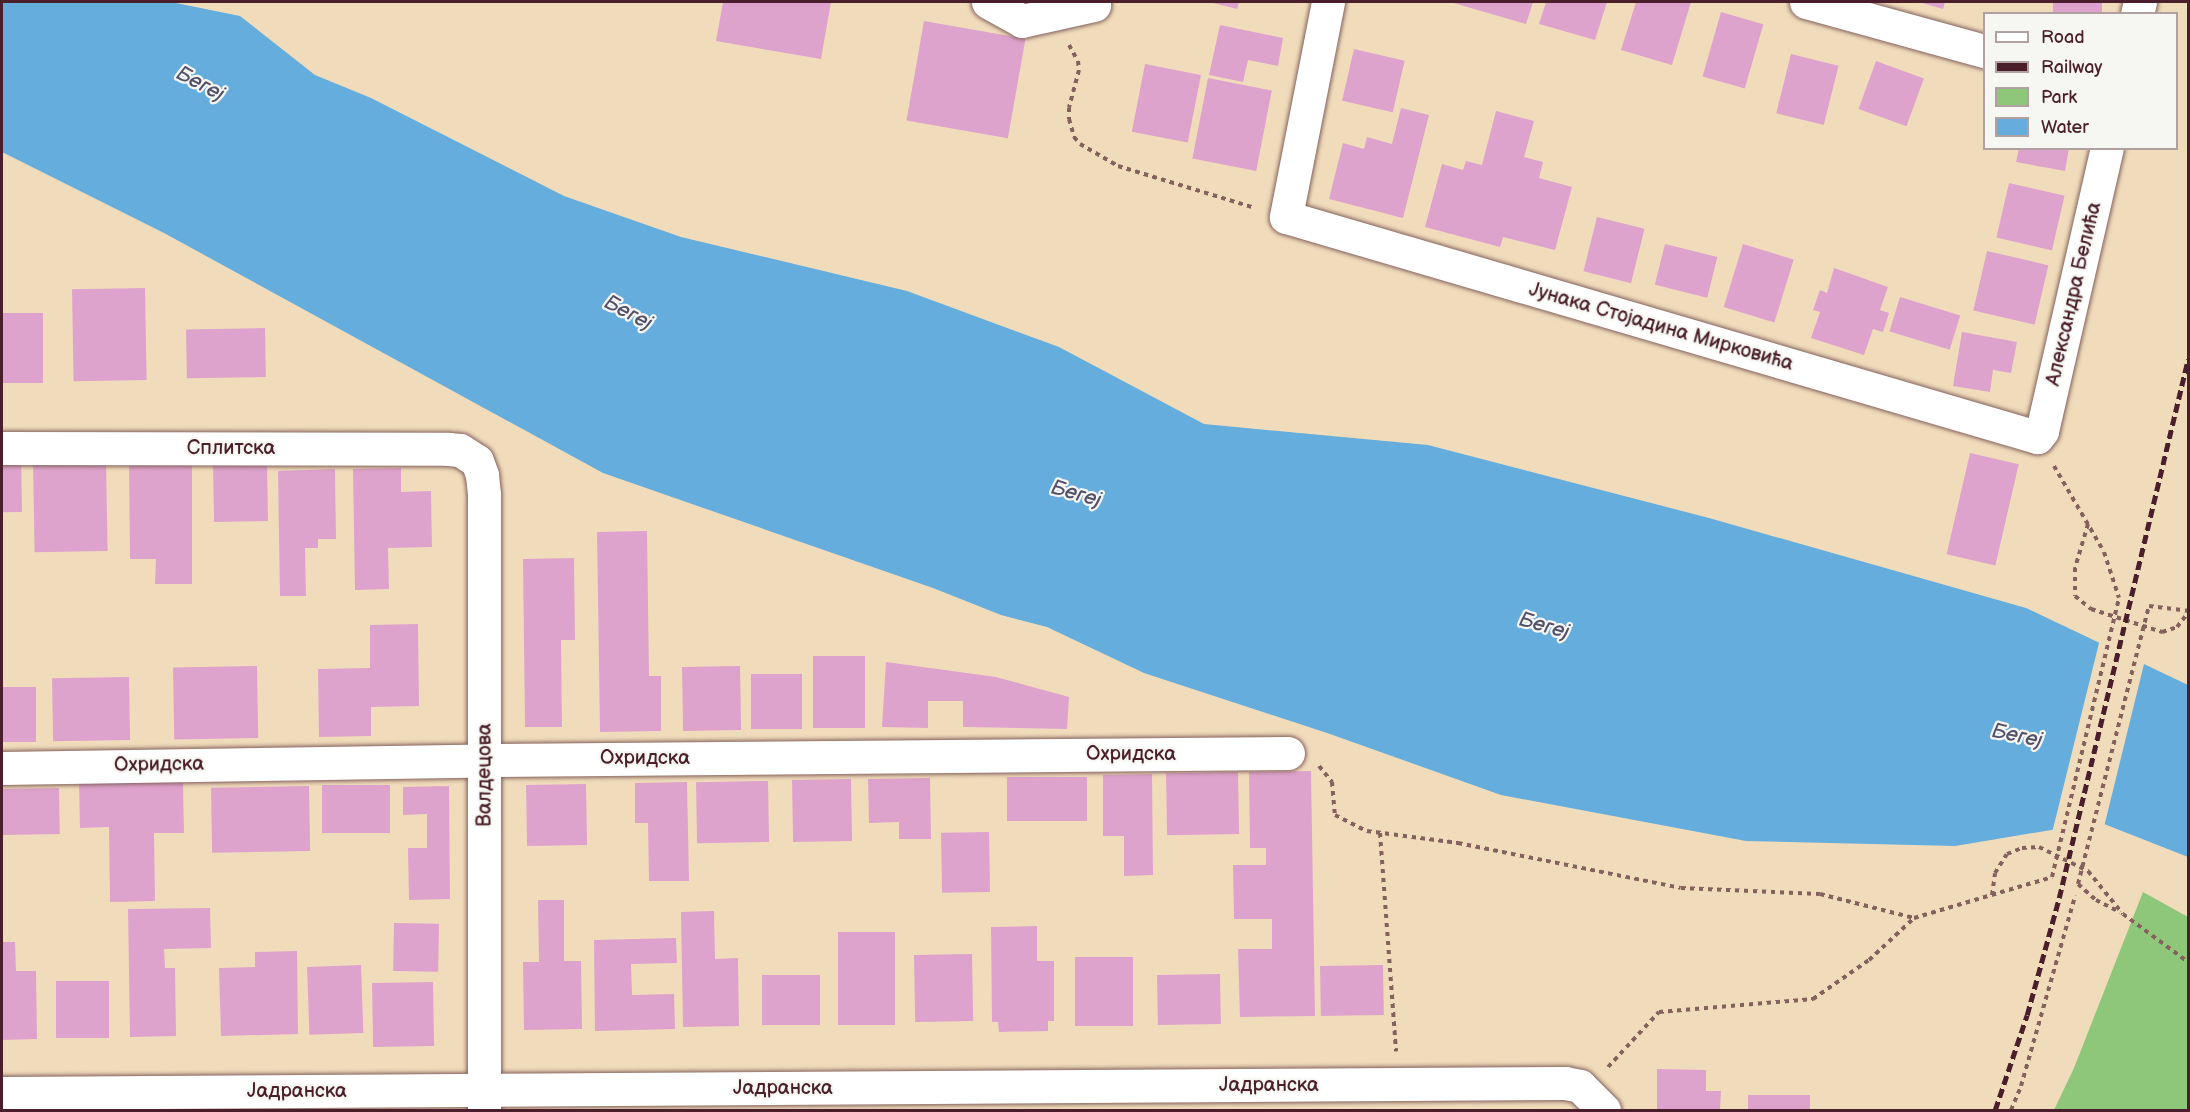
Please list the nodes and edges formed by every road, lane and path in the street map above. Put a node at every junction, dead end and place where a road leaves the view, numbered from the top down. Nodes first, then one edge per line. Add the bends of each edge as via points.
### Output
1 (988, 2) edge
2 (1328, 2) edge
3 (1806, 2) edge
4 (1094, 5) dead end
5 (1041, 17) junction
6 (1983, 51) edge
7 (2107, 150) edge
8 (1286, 217) junction
9 (2037, 437) junction
10 (2, 448) edge
11 (460, 450) joint
12 (2088, 524) junction
13 (2188, 612) edge
14 (1288, 753) joint
15 (485, 760) junction
16 (2, 768) edge
17 (1380, 833) junction
18 (1992, 895) junction
19 (2075, 896) dead end
20 (2123, 914) junction
21 (1914, 918) junction
22 (2188, 962) edge
23 (1398, 1084) junction
24 (1572, 1084) junction
25 (2, 1093) edge
26 (484, 1100) edge
27 (1604, 1110) edge
28 (2011, 1110) edge

1 - 5 street via 1022,21
2 - 8 street
3 - 6 street
4 - 5 street
5 - 8 path via 1065,39 1078,61 1069,119 1080,144 1118,166
7 - 9 street, Александра Белића via 2042,431
8 - 9 street, Јунака Стојадина Мирковића
9 - 12 path
10 - 11 street, Сплитска
11 - 15 street, Валдецова via 477,461 484,495
12 - 13 path via 2075,568 2075,596 2091,609 2162,632 2177,627
12 - 18 path, bridge via 2104,552 2119,598 2052,877
13 - 20 path, bridge via 2149,606 2078,884 2096,900
14 - 15 street, Охридска
14 - 17 path via 1316,762 1332,782 1335,815
15 - 16 street, Охридска
15 - 26 street, Валдецова
17 - 21 path via 1458,843 1681,888 1820,894
17 - 23 path
18 - 20 path via 1995,873 2007,854 2039,847 2088,872
18 - 21 path
19 - 28 path
20 - 22 path
21 - 24 path via 1869,960 1813,999 1659,1012 1608,1067
23 - 24 street, Јадранска
23 - 26 street, Јадранска
24 - 27 street
25 - 26 street, Јадранска

